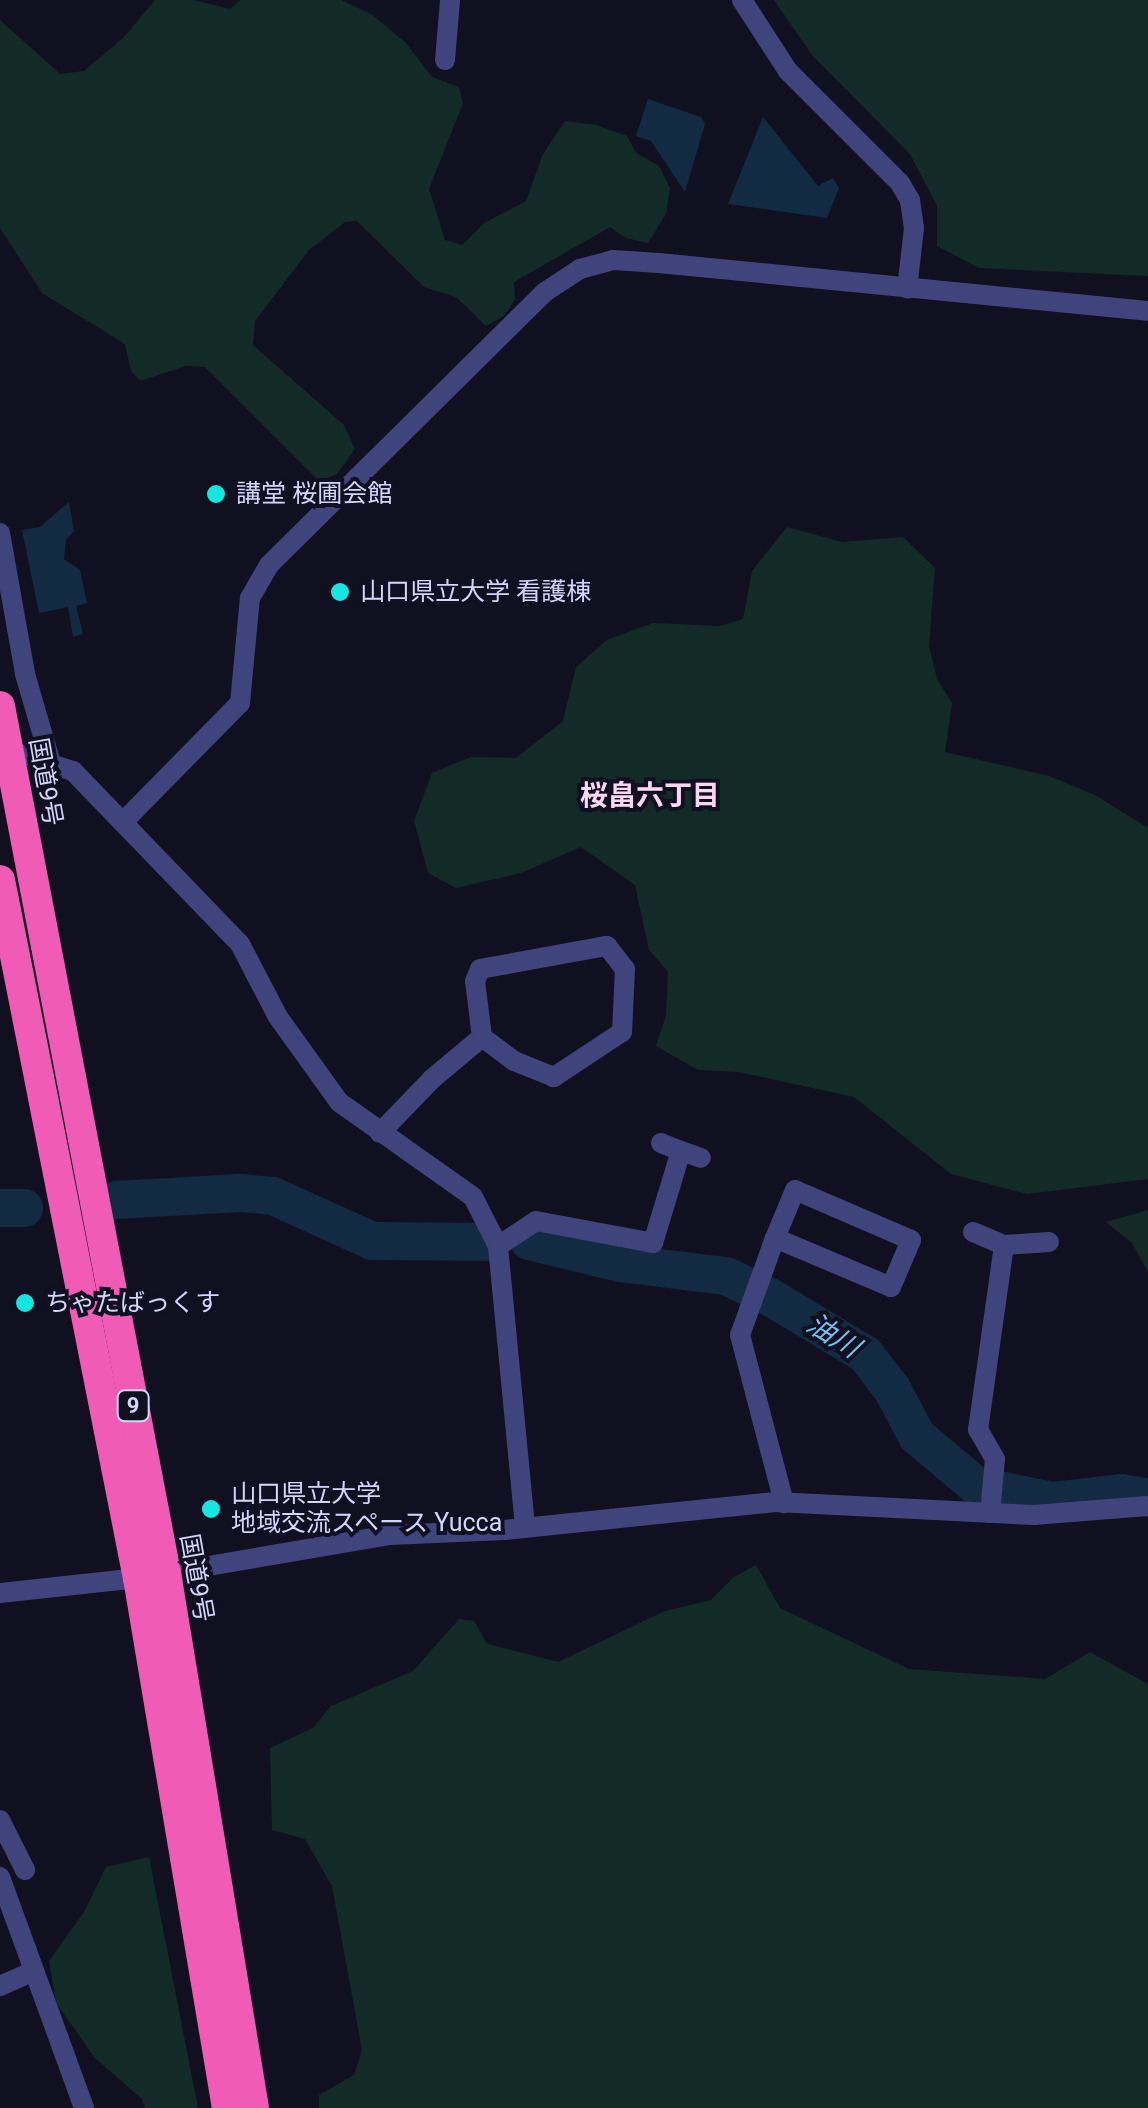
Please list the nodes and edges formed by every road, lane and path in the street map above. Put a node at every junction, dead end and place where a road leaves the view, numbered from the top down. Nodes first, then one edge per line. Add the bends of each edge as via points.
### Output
1 (450, 0) edge
2 (742, 0) edge
3 (446, 60) dead end
4 (907, 289) junction
5 (1148, 311) edge
6 (0, 533) edge
7 (0, 706) edge
8 (4, 753) edge
9 (50, 760) junction
10 (125, 820) junction
11 (0, 880) edge
12 (482, 1037) junction
13 (380, 1133) junction
14 (701, 1158) dead end
15 (972, 1232) dead end
16 (776, 1238) junction
17 (1049, 1242) dead end
18 (1004, 1245) junction
19 (498, 1246) junction
20 (784, 1503) junction
21 (1148, 1506) edge
22 (990, 1513) junction
23 (526, 1527) junction
24 (152, 1576) junction
25 (0, 1593) edge
26 (0, 1820) edge
27 (25, 1870) dead end
28 (0, 1877) edge
29 (32, 1972) junction
30 (0, 1986) edge
31 (84, 2108) edge
32 (227, 2108) edge
33 (254, 2108) edge

1 - 3 street
2 - 4 street via 788,71 910,200
4 - 5 street
4 - 10 street via 613,260 580,269 545,292 269,565 250,598 240,703
6 - 9 street
7 - 8 highway, 国道9号 / 9
8 - 9 street
8 - 24 highway, 国道9号 / 9
9 - 10 street via 73,771
10 - 13 street via 240,944 278,1017 339,1102
11 - 24 highway, 国道9号 / 9
12 - 12 street via 475,981 480,969 607,946 626,968 622,1032 554,1077
12 - 13 street
13 - 19 street via 474,1197
14 - 19 street via 671,1147 654,1243 536,1221
15 - 18 street
16 - 16 street via 795,1190 910,1240 890,1286
16 - 20 street via 740,1336
17 - 18 street
18 - 22 street via 978,1430 996,1459
19 - 23 street
20 - 22 street
20 - 23 street
21 - 22 street
23 - 24 street via 390,1535
24 - 25 street
24 - 32 highway, 国道9号 / 9
24 - 33 highway, 国道9号 / 9
26 - 27 street
28 - 29 street
29 - 30 street
29 - 31 street

